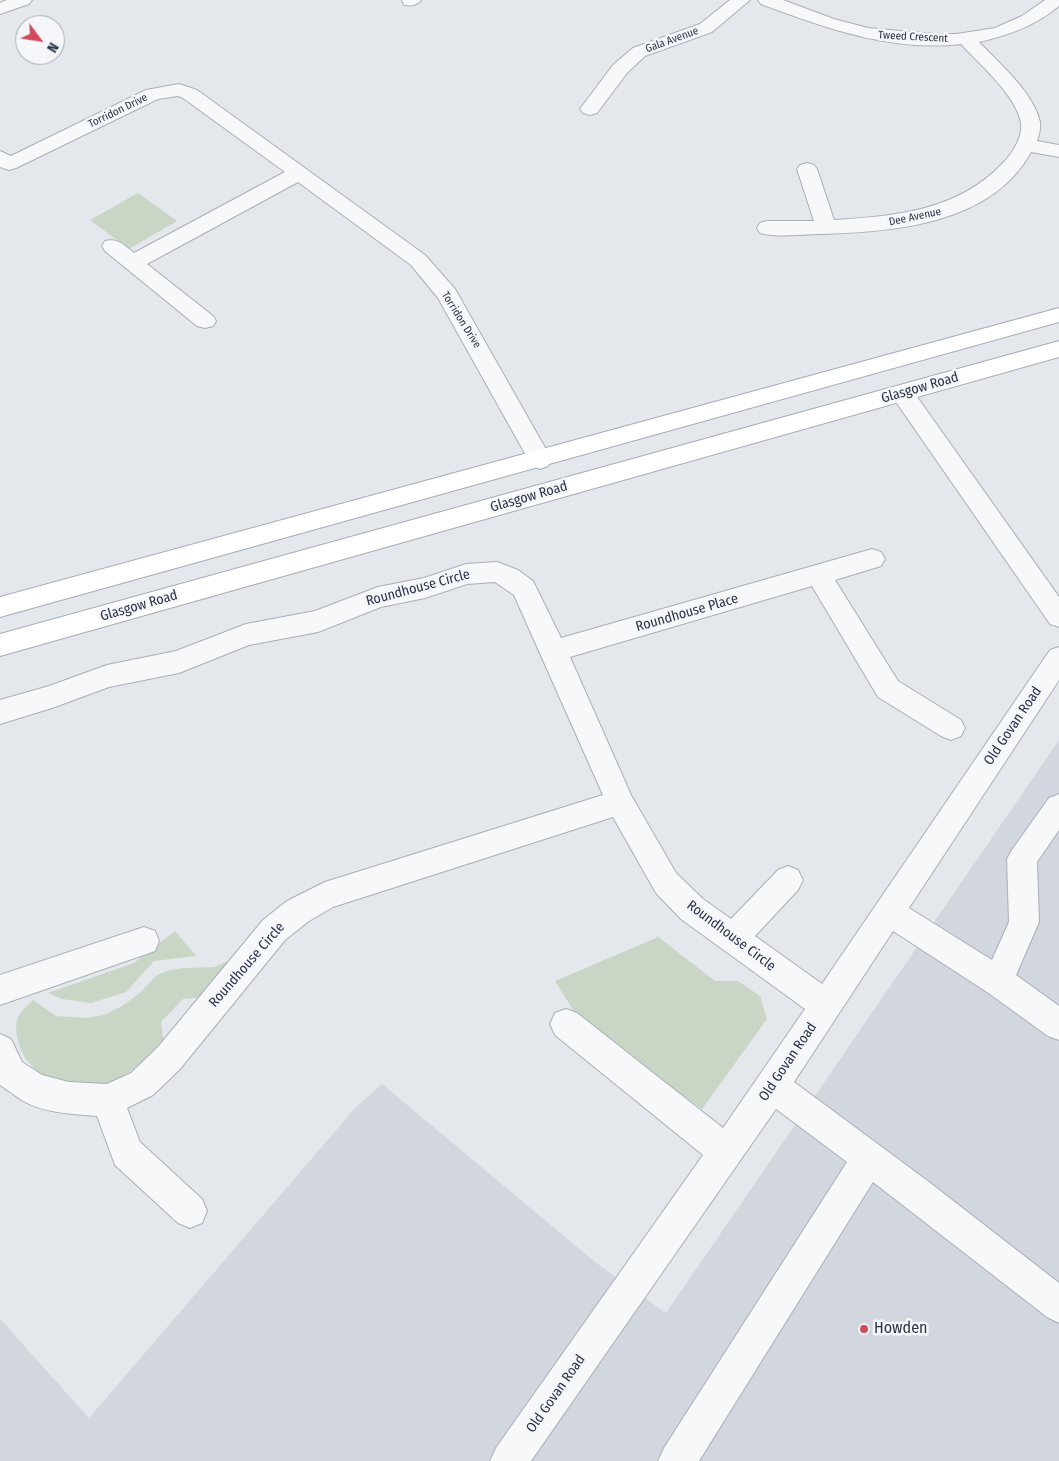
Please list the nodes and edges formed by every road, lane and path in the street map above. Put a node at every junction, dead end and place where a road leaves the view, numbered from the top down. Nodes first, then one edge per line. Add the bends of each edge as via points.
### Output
1 (22, 0) edge
2 (741, 0) edge
3 (767, 0) edge
4 (1056, 0) edge
5 (0, 9) edge
6 (966, 38) junction
7 (590, 109) dead end
8 (1026, 145) junction
9 (1059, 150) edge
10 (4, 160) edge
11 (808, 169) dead end
12 (299, 173) junction
13 (26, 177) dead end
14 (826, 227) junction
15 (767, 228) dead end
16 (112, 246) dead end
17 (134, 262) junction
18 (1059, 315) edge
19 (205, 321) dead end
20 (1059, 349) edge
21 (882, 363) junction
22 (902, 393) junction
23 (540, 460) junction
24 (872, 559) dead end
25 (819, 574) junction
26 (0, 607) edge
27 (1059, 616) edge
28 (0, 645) edge
29 (554, 651) junction
30 (1059, 658) edge
31 (0, 712) edge
32 (951, 728) dead end
33 (620, 802) junction
34 (1059, 807) edge
35 (788, 880) dead end
36 (889, 912) junction
37 (733, 939) junction
38 (144, 941) dead end
39 (998, 981) junction
40 (0, 990) edge
41 (826, 1005) junction
42 (566, 1024) dead end
43 (1059, 1025) edge
44 (0, 1050) edge
45 (772, 1086) junction
46 (108, 1100) junction
47 (726, 1152) junction
48 (869, 1158) junction
49 (190, 1211) dead end
50 (1059, 1305) edge
51 (509, 1461) edge
52 (677, 1461) edge

1 - 5 street
2 - 7 street, Gala Avenue via 706,28 639,52 620,69
3 - 6 street, Tweed Crescent via 872,34 934,40
4 - 6 street, Tweed Crescent via 1017,26
6 - 8 street, Dee Avenue via 1020,99 1031,123
8 - 9 street
8 - 14 street, Dee Avenue via 1011,168 989,188 947,210 893,223
10 - 12 street, Torridon Drive via 153,94 179,90 190,94
10 - 13 street, Torridon Drive
11 - 14 street
12 - 17 street
12 - 23 street, Torridon Drive via 418,260 447,294
14 - 15 street, Dee Avenue
16 - 17 street
17 - 19 street
18 - 21 main road
20 - 22 main road, Glasgow Road
21 - 22 main road
21 - 23 main road
22 - 27 street
22 - 28 main road, Glasgow Road
23 - 26 main road
24 - 25 street, Roundhouse Place
25 - 29 street, Roundhouse Place
25 - 32 street via 888,689
29 - 31 street, Roundhouse Circle via 524,588 497,572 484,572 378,597 318,621 246,635 179,662 107,676
29 - 33 street, Roundhouse Circle
30 - 36 street, Old Govan Road
33 - 37 street, Roundhouse Circle via 666,883 692,909
33 - 46 street, Roundhouse Circle via 326,896 298,910 274,930 169,1058 142,1084
34 - 39 street via 1022,859 1024,922
35 - 37 street
36 - 39 street
36 - 41 street, Old Govan Road
37 - 41 street, Roundhouse Circle
38 - 40 street
39 - 43 street
41 - 45 street, Old Govan Road
42 - 47 street
44 - 46 street, Roundhouse Circle via 11,1073 35,1090 69,1098
45 - 47 street, Old Govan Road
45 - 48 street
46 - 49 street via 127,1153
47 - 51 street, Old Govan Road
48 - 50 street
48 - 52 street

